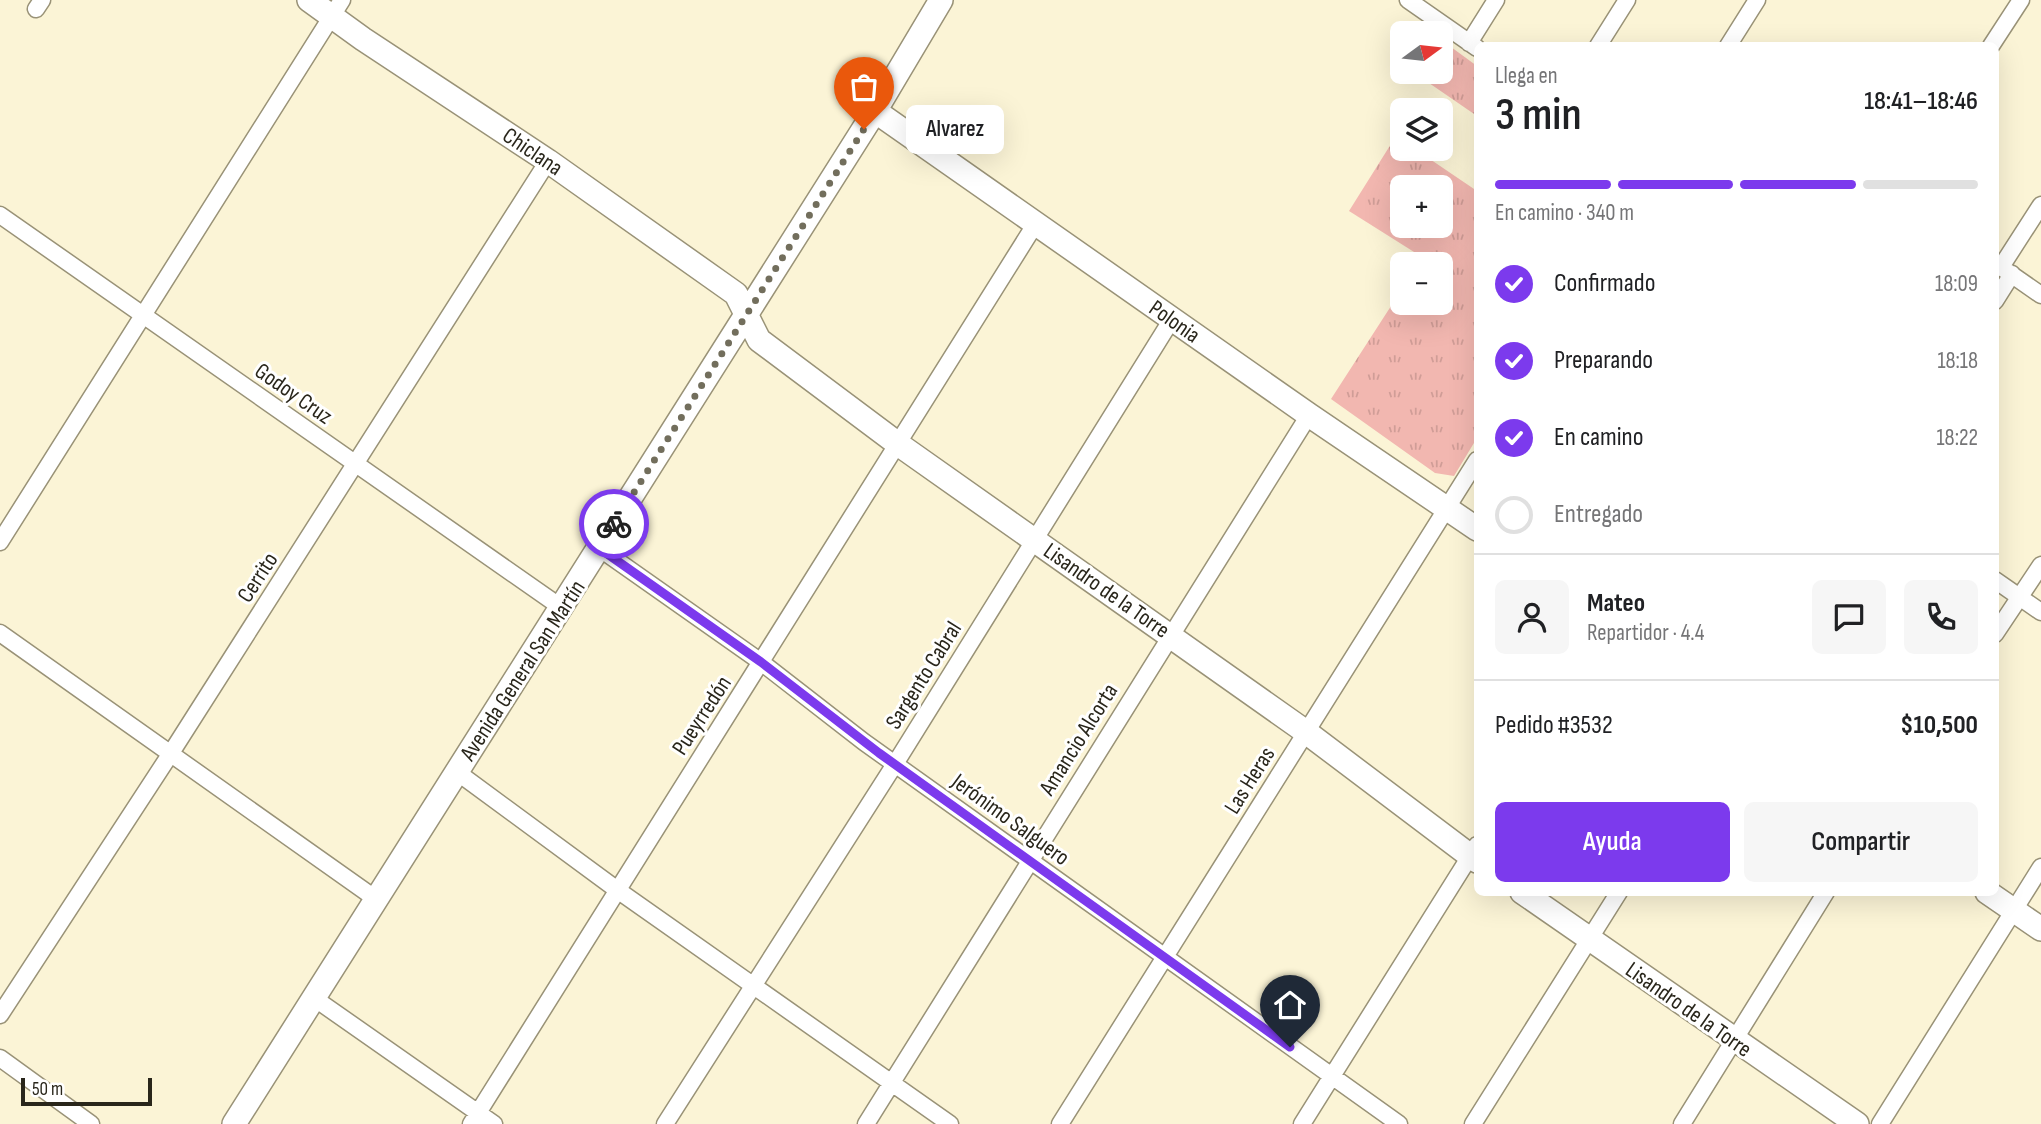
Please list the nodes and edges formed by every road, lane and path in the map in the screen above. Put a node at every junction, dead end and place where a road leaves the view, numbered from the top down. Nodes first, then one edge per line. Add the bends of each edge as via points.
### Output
1 (309, 0) edge
2 (941, 0) edge
3 (1408, 0) edge
4 (1496, 0) edge
5 (1627, 0) edge
6 (1757, 0) edge
7 (2021, 0) edge
8 (337, 8) edge
9 (1475, 42) edge
10 (1601, 42) edge
11 (1731, 42) edge
12 (1994, 42) edge
13 (1473, 46) edge
14 (875, 111) junction
15 (548, 161) junction
16 (2041, 205) edge
17 (0, 215) edge
18 (1036, 223) junction
19 (2003, 268) edge
20 (2041, 295) edge
21 (746, 314) junction
22 (145, 316) junction
23 (1172, 318) junction
24 (1309, 415) junction
25 (898, 444) junction
26 (356, 464) junction
27 (1474, 465) edge
28 (1447, 507) junction
29 (1474, 527) edge
30 (1034, 538) junction
31 (0, 542) edge
32 (599, 548) junction
33 (2041, 565) edge
34 (1999, 583) edge
35 (2020, 597) junction
36 (562, 608) junction
37 (2041, 612) edge
38 (1999, 628) edge
39 (0, 633) edge
40 (1170, 634) junction
41 (761, 662) junction
42 (1306, 732) junction
43 (171, 753) junction
44 (895, 764) junction
45 (457, 772) junction
46 (1474, 853) edge
47 (1474, 856) edge
48 (1029, 860) junction
49 (2041, 867) edge
50 (616, 889) junction
51 (1528, 896) edge
52 (1616, 896) edge
53 (1824, 896) edge
54 (1992, 896) edge
55 (376, 898) junction
56 (2013, 911) junction
57 (2041, 929) edge
58 (1589, 939) junction
59 (1165, 957) junction
60 (752, 986) junction
61 (314, 998) junction
62 (0, 1015) edge
63 (1736, 1041) junction
64 (0, 1058) edge
65 (1332, 1077) junction
66 (892, 1083) junction
67 (474, 1119) edge
68 (91, 1124) edge
69 (234, 1124) edge
70 (494, 1124) edge
71 (665, 1124) edge
72 (866, 1124) edge
73 (950, 1124) edge
74 (1060, 1124) edge
75 (1302, 1124) edge
76 (1399, 1124) edge
77 (1473, 1124) edge
78 (1682, 1124) edge
79 (1857, 1124) edge
80 (1880, 1124) edge

1 - 8 street, Chiclana
2 - 14 street, Avenida General San Martín
3 - 13 street
4 - 9 street
5 - 10 street
6 - 11 street
7 - 12 street
8 - 15 street, Chiclana via 363,39
8 - 22 street
14 - 18 street, Polonia
14 - 21 street, Avenida General San Martín
15 - 21 street, Chiclana via 736,294
15 - 26 street, Cerrito
16 - 19 street
17 - 22 street, Godoy Cruz
18 - 23 street, Polonia
18 - 25 street, Pueyrredón
19 - 20 street
21 - 25 street, Lisandro de la Torre via 759,341
21 - 32 street, Avenida General San Martín
22 - 26 street, Godoy Cruz
22 - 31 street
23 - 24 street, Polonia
23 - 30 street, Sargento Cabral
24 - 28 street, Polonia
24 - 40 street, Amancio Alcorta
25 - 30 street, Lisandro de la Torre
25 - 41 street, Pueyrredón
26 - 36 street, Godoy Cruz
26 - 43 street, Cerrito
27 - 28 street, Las Heras
28 - 29 street, Polonia
28 - 42 street, Las Heras
30 - 40 street, Lisandro de la Torre
30 - 44 street, Sargento Cabral
32 - 36 street, Avenida General San Martín
32 - 41 street, Jerónimo Salguero
33 - 35 street
34 - 35 street
35 - 37 street
35 - 38 street
36 - 45 street, Avenida General San Martín
39 - 43 street
40 - 42 street, Lisandro de la Torre
40 - 48 street, Amancio Alcorta
41 - 44 street, Jerónimo Salguero
41 - 50 street, Pueyrredón
42 - 46 street, Lisandro de la Torre
42 - 59 street, Las Heras
43 - 55 street
43 - 62 street, Cerrito
44 - 48 street, Jerónimo Salguero
44 - 60 street, Sargento Cabral
45 - 50 street
45 - 55 street, Avenida General San Martín
47 - 65 street
48 - 59 street, Jerónimo Salguero
48 - 66 street, Amancio Alcorta
49 - 56 street
50 - 60 street
50 - 67 street, Pueyrredón
51 - 58 street, Lisandro de la Torre
52 - 58 street
53 - 63 street
54 - 56 street
55 - 61 street, Avenida General San Martín
56 - 57 street
56 - 80 street
58 - 63 street, Lisandro de la Torre
58 - 77 street
59 - 65 street, Jerónimo Salguero
59 - 74 street, Las Heras
60 - 66 street
60 - 71 street, Sargento Cabral
61 - 67 street
61 - 69 street, Avenida General San Martín
63 - 78 street
63 - 79 street, Lisandro de la Torre
64 - 68 street
65 - 75 street
65 - 76 street, Jerónimo Salguero
66 - 72 street, Amancio Alcorta
66 - 73 street
67 - 70 street

